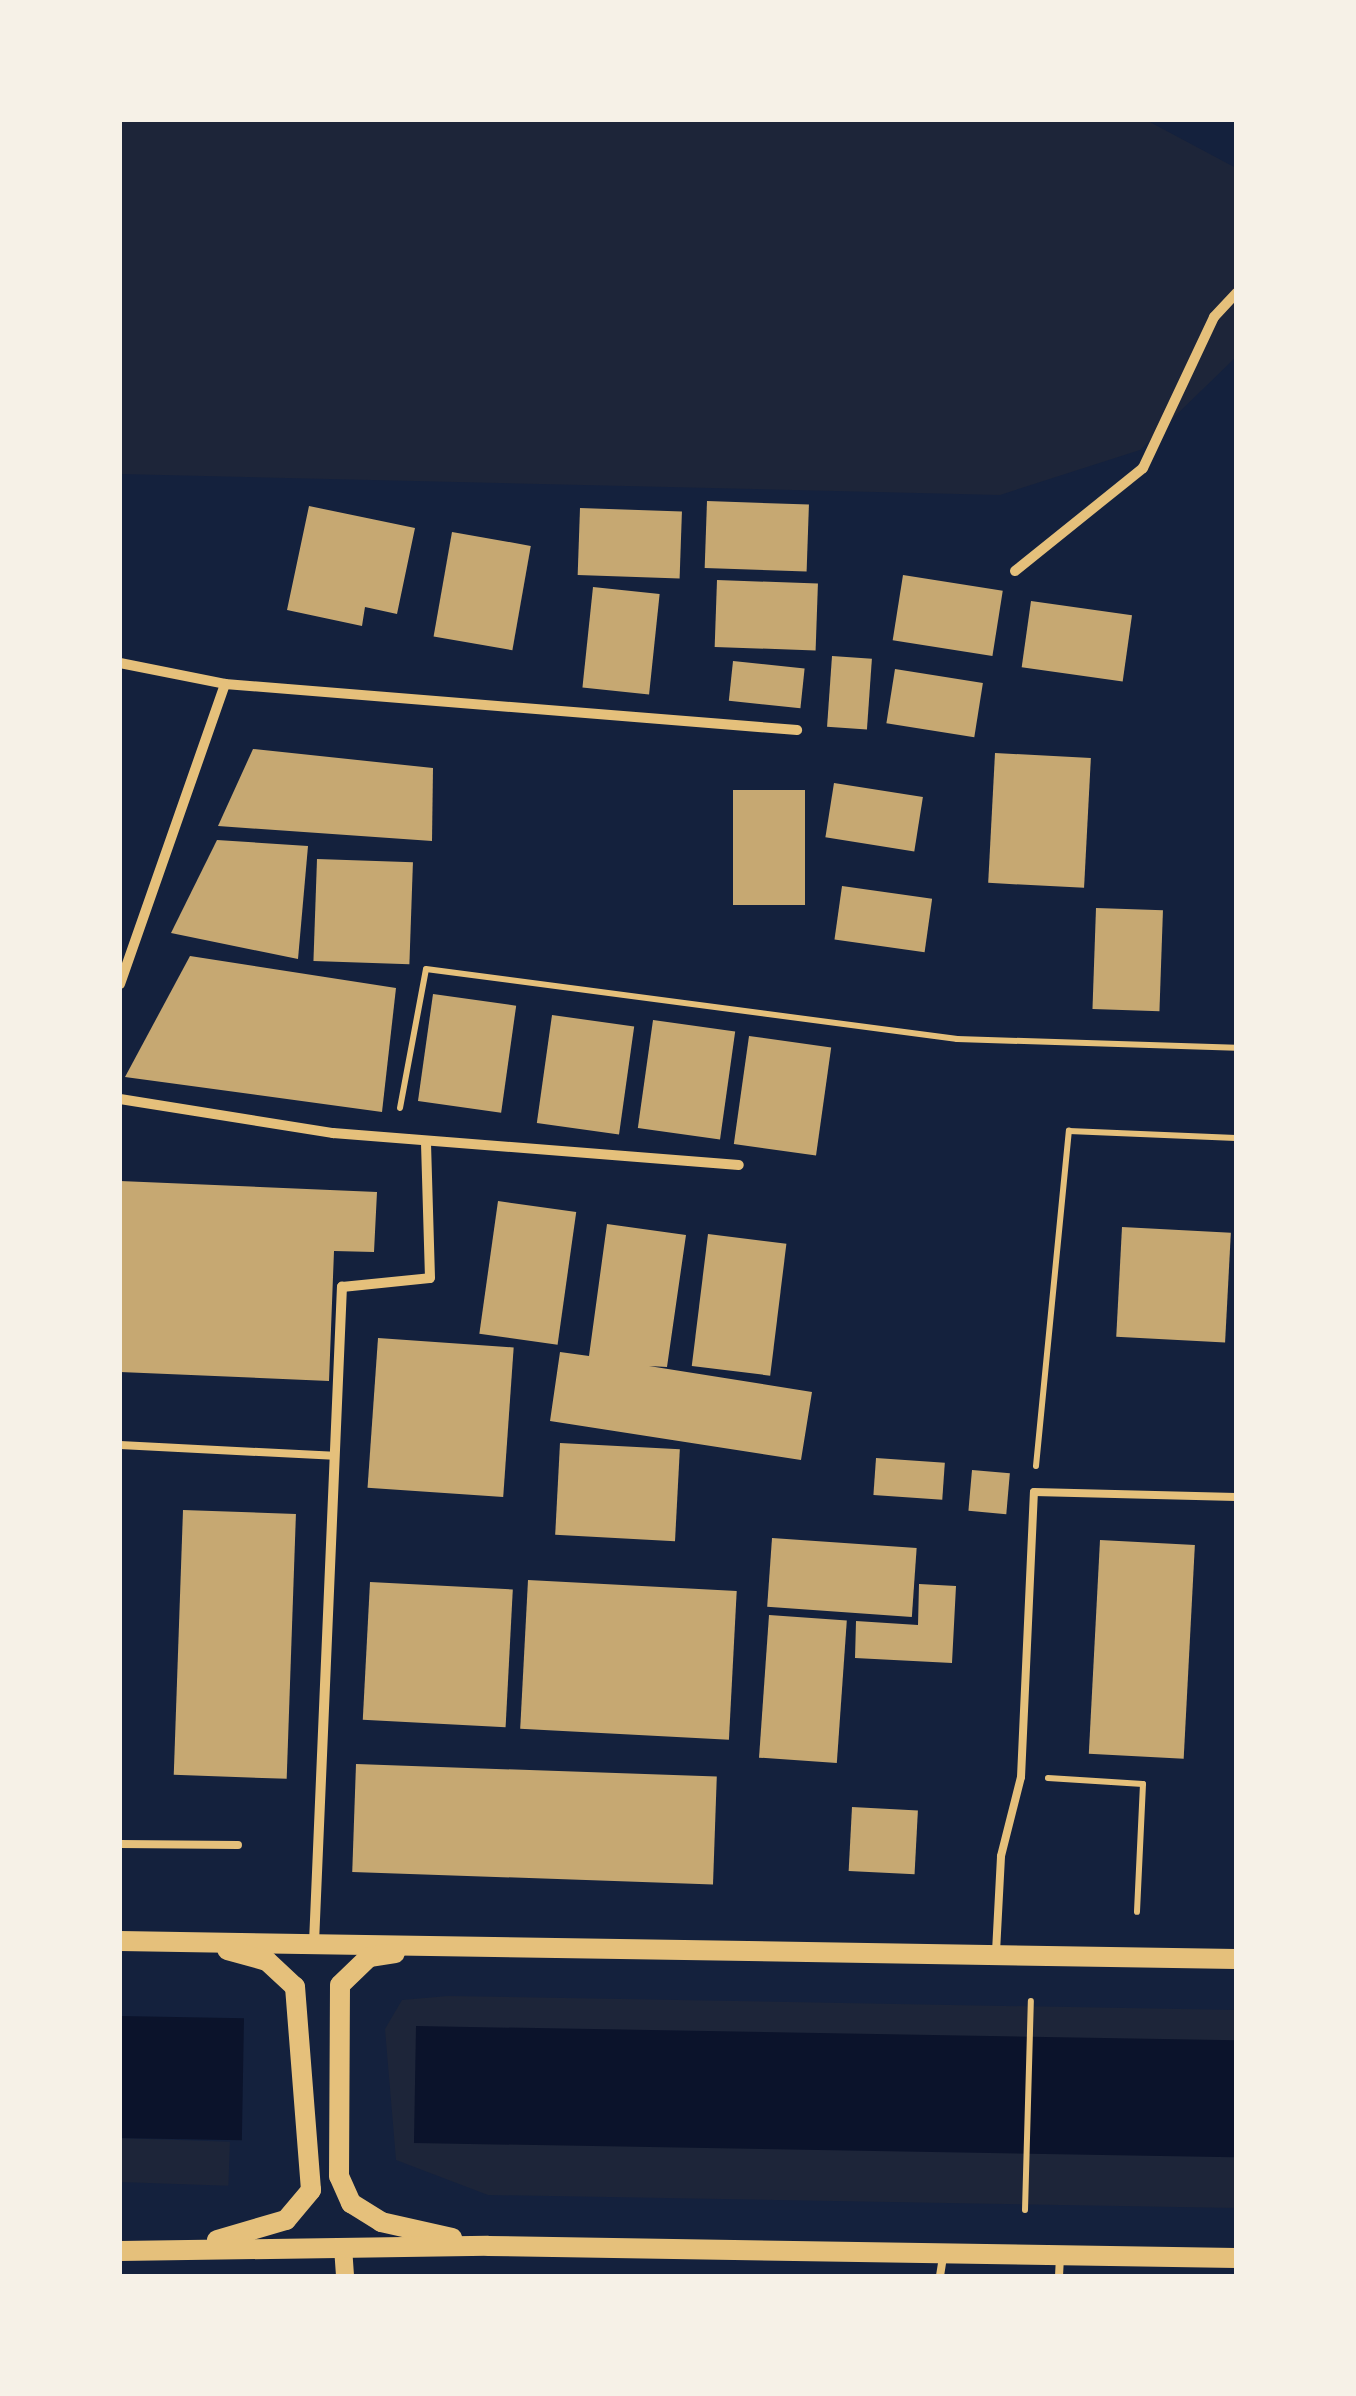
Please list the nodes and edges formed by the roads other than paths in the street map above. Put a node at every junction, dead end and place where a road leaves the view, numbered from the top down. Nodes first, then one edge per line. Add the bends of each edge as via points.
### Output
1 (1236, 293) edge
2 (1015, 571) dead end
3 (120, 663) edge
4 (225, 684) junction
5 (798, 730) dead end
6 (120, 984) edge
7 (120, 1098) edge
8 (426, 1141) junction
9 (739, 1165) dead end
10 (120, 1445) edge
11 (334, 1456) junction
12 (1236, 1497) edge
13 (120, 1844) edge
14 (238, 1845) dead end
15 (120, 1940) edge
16 (196, 1942) junction
17 (314, 1943) junction
18 (448, 1946) junction
19 (996, 1954) junction
20 (1236, 1959) edge
21 (488, 2246) junction
22 (344, 2248) junction
23 (120, 2251) edge
24 (151, 2252) junction
25 (944, 2252) junction
26 (1236, 2258) edge
27 (1060, 2266) edge
28 (346, 2276) edge
29 (940, 2276) edge

1 - 2 street via 1214,317 1143,468
3 - 4 street
4 - 5 street
4 - 6 street
7 - 8 street
8 - 9 street
8 - 11 street via 430,1278 342,1286
10 - 11 lane
11 - 17 street
12 - 19 lane via 1034,1492 1021,1777 1001,1856
13 - 14 lane
15 - 16 main road
16 - 17 main road
16 - 24 main road via 267,1960 296,1987 304,2026 311,2190 286,2220 258,2233
17 - 18 main road
18 - 19 main road
18 - 21 main road via 369,1957 340,1985 333,2013 339,2176 352,2202 381,2222
19 - 20 main road
21 - 22 main road
21 - 25 main road
22 - 24 main road
22 - 28 street
23 - 24 main road
25 - 27 main road
25 - 29 lane
26 - 27 main road

